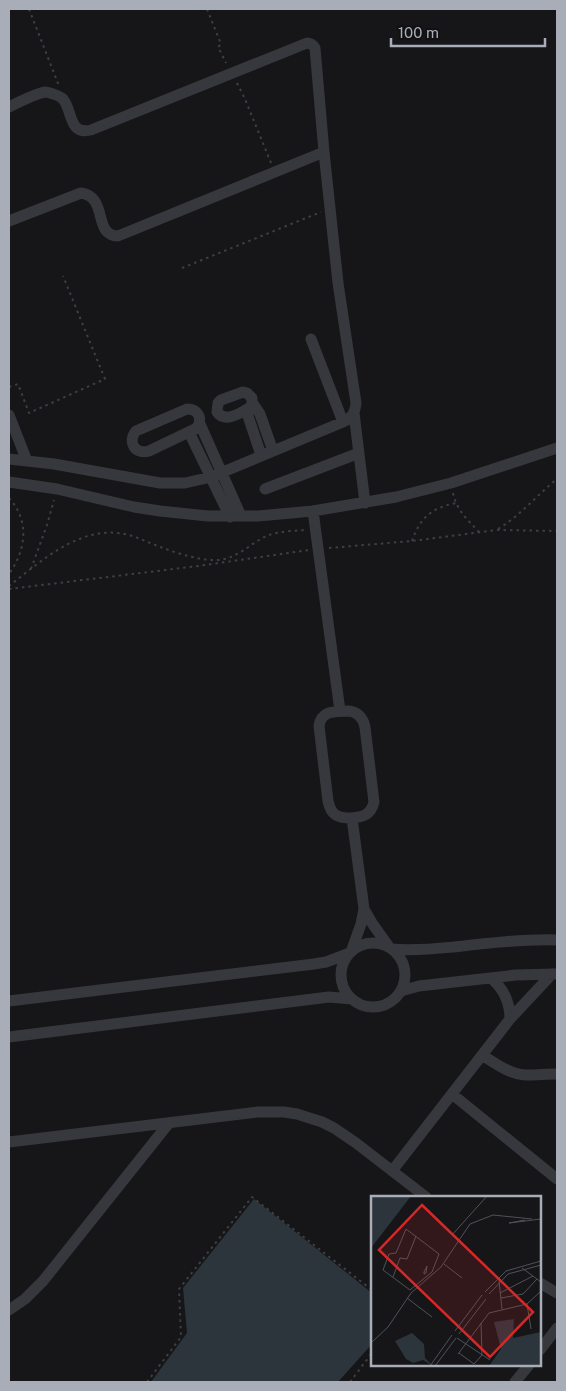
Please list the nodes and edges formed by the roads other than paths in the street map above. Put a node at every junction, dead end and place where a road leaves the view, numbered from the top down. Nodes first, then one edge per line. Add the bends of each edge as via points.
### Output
1 (9, 106) edge
2 (324, 152) junction
3 (9, 221) edge
4 (311, 339) dead end
5 (354, 413) junction
6 (9, 415) edge
7 (343, 422) junction
8 (200, 424) junction
9 (189, 432) junction
10 (557, 448) edge
11 (273, 451) junction
12 (359, 453) junction
13 (261, 455) junction
14 (9, 459) edge
15 (27, 461) junction
16 (222, 472) junction
17 (211, 477) junction
18 (9, 482) edge
19 (265, 489) dead end
20 (366, 502) junction
21 (313, 511) junction
22 (235, 516) junction
23 (340, 711) junction
24 (352, 818) junction
25 (364, 909) junction
26 (557, 940) edge
27 (391, 949) junction
28 (350, 952) junction
29 (554, 974) edge
30 (492, 978) junction
31 (401, 991) junction
32 (352, 999) junction
33 (9, 1001) edge
34 (510, 1019) junction
35 (9, 1037) edge
36 (482, 1055) junction
37 (557, 1074) edge
38 (452, 1094) junction
39 (168, 1123) junction
40 (9, 1142) edge
41 (392, 1170) junction
42 (557, 1179) edge
43 (425, 1196) edge
44 (541, 1284) edge
45 (557, 1293) edge
46 (9, 1310) edge
47 (557, 1328) edge
48 (541, 1349) edge
49 (527, 1366) edge
50 (515, 1382) edge

1 - 2 street via 44,92 50,93 62,98 73,123 87,131 309,43 316,48
2 - 3 street via 118,236 108,234 96,201 81,193
2 - 5 street via 338,283 356,403
4 - 7 street
5 - 7 street
5 - 12 street
6 - 15 street
7 - 11 street
8 - 9 street
8 - 9 street via 199,415 187,409 136,432 132,445 139,452 144,452
8 - 16 street
9 - 17 street
10 - 20 street via 451,483
11 - 13 street
11 - 13 street via 260,414 249,406
12 - 19 street
12 - 20 street
13 - 16 street
14 - 15 street
15 - 17 street via 160,482 186,483
16 - 17 street
16 - 22 street
17 - 22 street
18 - 22 street via 160,511
20 - 21 street
21 - 22 street
21 - 23 street
23 - 24 street via 326,713 320,721 323,764 329,807 337,816
23 - 24 street via 358,713 364,721 374,802 370,812
24 - 25 street
25 - 27 street
25 - 28 street
26 - 27 street via 498,942 414,951
27 - 28 street via 370,943
27 - 31 street via 400,958 404,969
28 - 32 street via 341,976 344,989
28 - 33 street via 314,964
29 - 30 street
29 - 34 street
30 - 31 street
30 - 34 street via 506,996
31 - 32 street via 387,1004 378,1006 369,1007
32 - 35 street via 329,997
34 - 36 street
36 - 37 street via 516,1073
36 - 38 street
38 - 41 street
38 - 42 street
39 - 40 street
39 - 41 street via 258,1112 297,1114 334,1128
39 - 46 street via 44,1282
41 - 43 street
44 - 45 street
47 - 48 street
49 - 50 street

